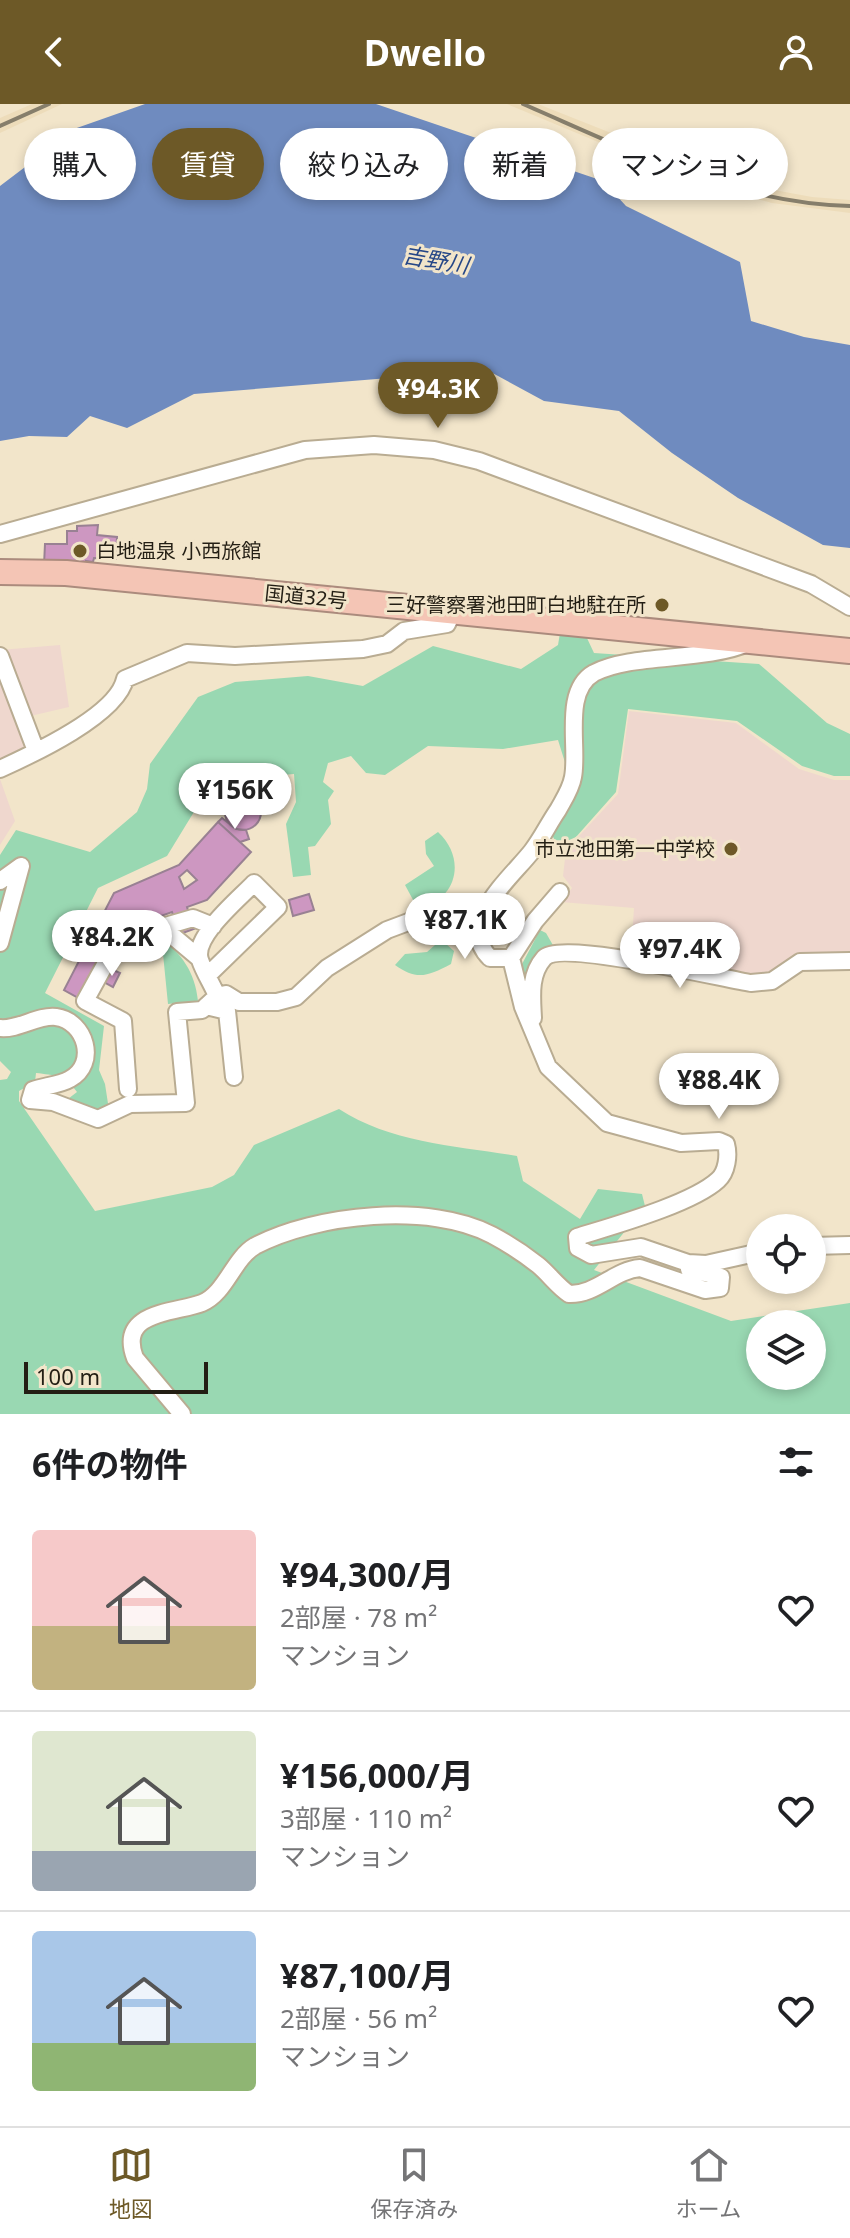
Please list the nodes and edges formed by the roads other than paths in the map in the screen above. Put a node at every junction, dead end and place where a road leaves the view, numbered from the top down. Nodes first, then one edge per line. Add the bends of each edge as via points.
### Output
1 (0, 534) edge
2 (0, 572) edge
3 (850, 607) edge
4 (453, 612) junction
5 (751, 642) junction
6 (850, 651) edge
7 (0, 656) edge
8 (36, 751) junction
9 (0, 769) edge
10 (0, 881) edge
11 (560, 892) dead end
12 (483, 910) junction
13 (213, 926) junction
14 (162, 927) junction
15 (0, 943) edge
16 (199, 958) junction
17 (511, 958) junction
18 (850, 961) edge
19 (208, 975) junction
20 (212, 1001) junction
21 (533, 1027) junction
22 (0, 1028) edge
23 (234, 1077) dead end
24 (128, 1089) dead end
25 (850, 1245) edge
26 (826, 1246) edge
27 (746, 1256) edge
28 (688, 1263) junction
29 (182, 1414) edge

1 - 3 street via 305,450 409,447 479,461 811,584
2 - 4 highway, 国道32号 via 66,573
4 - 5 highway, 国道32号
4 - 8 street via 447,624 404,631 387,644 363,649 235,656 187,653 125,679 115,699 92,718
5 - 6 highway, 国道32号
5 - 12 street via 727,652 593,674 582,686 575,708 573,776 567,794 533,849
7 - 8 street
8 - 9 street
10 - 15 street via 21,866
11 - 17 street
12 - 17 street via 483,951 490,958
12 - 20 street via 460,917 419,918 387,930 327,968 296,997 239,1002 226,994
13 - 14 street via 193,918
13 - 16 street
13 - 19 street via 254,883 278,907
14 - 16 street
14 - 24 street via 118,941 85,1001 123,1021
16 - 19 street
17 - 21 street
18 - 21 street via 800,962 772,981 751,983 600,954 554,952 544,957 532,982
19 - 20 street
20 - 22 street via 202,1010 177,1012 186,1103 130,1104 98,1119 29,1097 33,1090 71,1079 80,1069 87,1049 76,1029 57,1017
20 - 23 street via 227,1011
21 - 28 street via 548,1067 607,1123 681,1143 726,1144 724,1173 714,1183 657,1211 577,1237 575,1243 591,1255 641,1247
25 - 26 street
27 - 28 street via 714,1264
28 - 29 street via 689,1269 721,1277 720,1288 705,1290 640,1268 587,1292 569,1294 538,1265 477,1227 397,1216 323,1222 244,1253 207,1301 151,1315 136,1330 131,1348 135,1358

